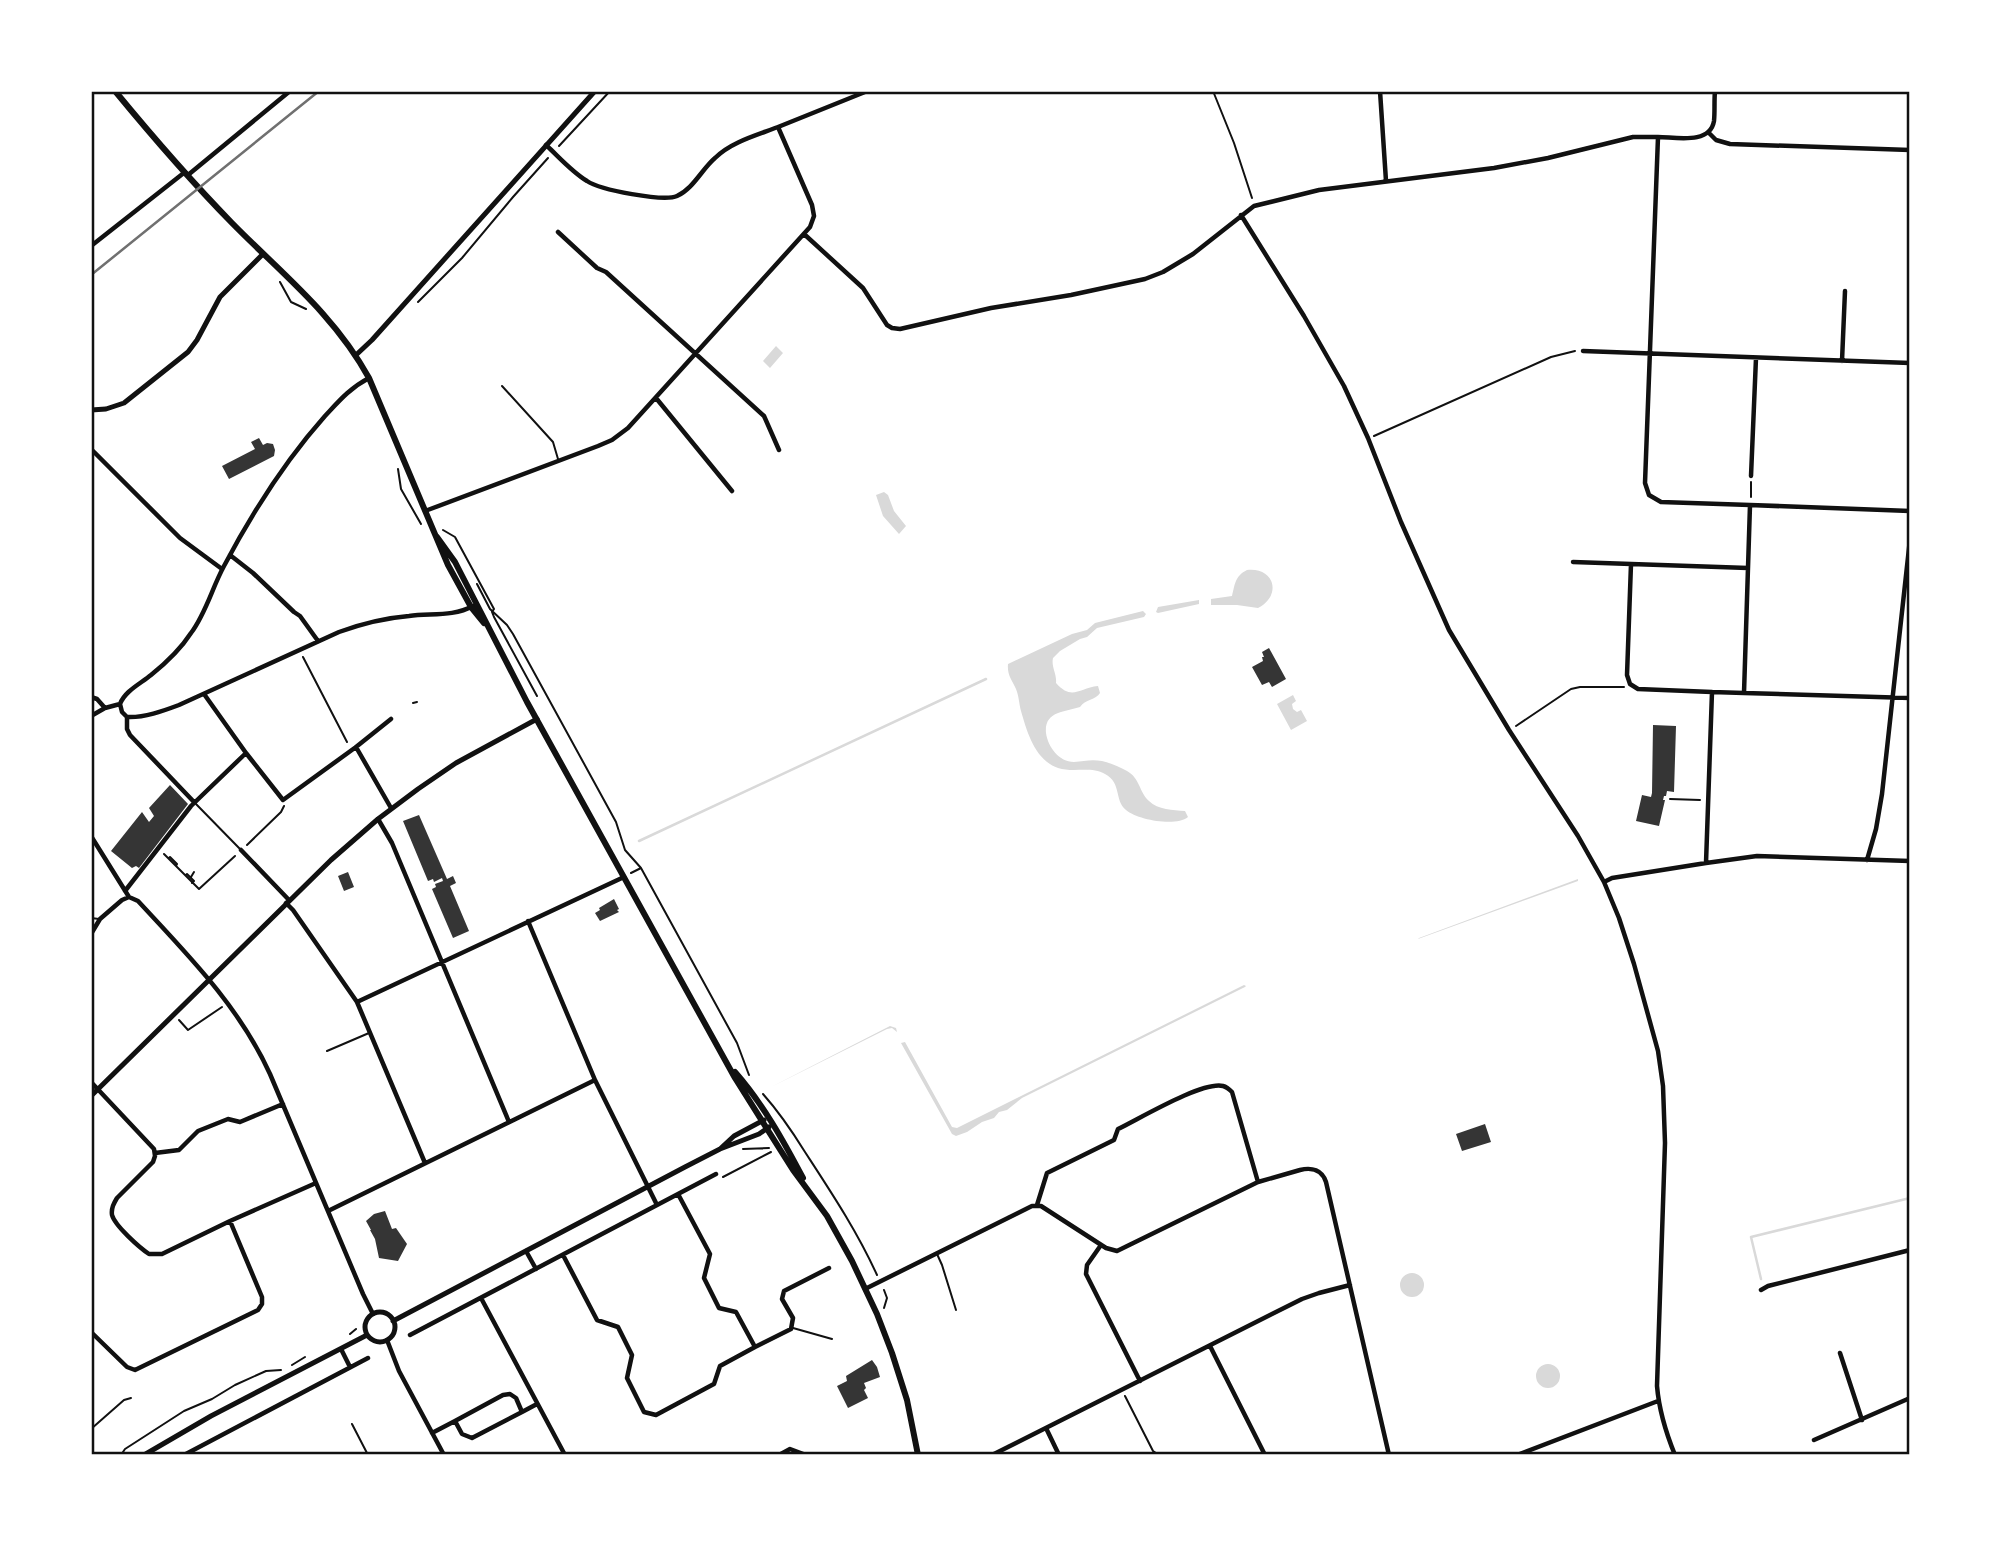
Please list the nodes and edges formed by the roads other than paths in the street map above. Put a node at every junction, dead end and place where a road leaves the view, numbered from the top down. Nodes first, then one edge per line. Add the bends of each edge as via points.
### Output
1 (115, 91) edge
2 (290, 91) edge
3 (594, 91) edge
4 (1380, 91) edge
5 (1714, 91) edge
6 (865, 92) edge
7 (778, 127) junction
8 (1708, 132) junction
9 (1657, 137) junction
10 (546, 145) junction
11 (1910, 150) edge
12 (187, 173) junction
13 (1386, 181) junction
14 (1241, 215) junction
15 (558, 232) dead end
16 (804, 234) junction
17 (91, 246) edge
18 (263, 254) junction
19 (1845, 291) dead end
20 (1583, 351) road end
21 (695, 354) junction
22 (1650, 354) junction
23 (356, 355) junction
24 (1756, 358) junction
25 (1842, 361) junction
26 (1910, 363) edge
27 (369, 378) junction
28 (502, 386) dead end
29 (656, 398) junction
30 (91, 410) edge
31 (91, 449) edge
32 (779, 450) dead end
33 (559, 461) junction
34 (1751, 476) road end
35 (732, 491) dead end
36 (1751, 505) junction
37 (1910, 510) edge
38 (425, 511) junction
39 (1910, 539) edge
40 (230, 555) junction
41 (1573, 562) dead end
42 (1631, 564) junction
43 (1748, 568) junction
44 (222, 569) junction
45 (474, 605) junction
46 (318, 641) junction
47 (1712, 692) junction
48 (1744, 693) junction
49 (204, 694) junction
50 (91, 697) edge
51 (1893, 698) junction
52 (1910, 698) edge
53 (417, 702) dead end
54 (413, 703) dead end
55 (120, 704) junction
56 (105, 708) junction
57 (91, 716) edge
58 (127, 717) junction
59 (393, 717) dead end
60 (537, 719) junction
61 (353, 748) junction
62 (246, 753) junction
63 (195, 802) junction
64 (391, 807) junction
65 (378, 818) junction
66 (91, 836) edge
67 (241, 850) joint
68 (1867, 860) junction
69 (1910, 861) edge
70 (1706, 863) junction
71 (624, 877) junction
72 (1604, 881) junction
73 (125, 891) junction
74 (129, 897) junction
75 (288, 902) junction
76 (91, 918) edge
77 (100, 919) junction
78 (528, 921) junction
79 (91, 934) edge
80 (442, 962) junction
81 (210, 979) junction
82 (357, 1002) junction
83 (370, 1032) junction
84 (327, 1051) dead end
85 (728, 1065) junction
86 (595, 1080) junction
87 (91, 1082) edge
88 (98, 1089) junction
89 (91, 1096) edge
90 (283, 1104) junction
91 (761, 1120) junction
92 (771, 1121) junction
93 (509, 1122) junction
94 (767, 1130) junction
95 (720, 1149) junction
96 (155, 1153) junction
97 (425, 1163) junction
98 (716, 1174) road end
99 (1258, 1182) junction
100 (316, 1183) junction
101 (648, 1187) junction
102 (808, 1189) junction
103 (678, 1194) junction
104 (657, 1205) junction
105 (1037, 1205) junction
106 (328, 1211) junction
107 (230, 1222) junction
108 (1101, 1245) junction
109 (1910, 1250) edge
110 (526, 1251) junction
111 (936, 1253) junction
112 (563, 1255) junction
113 (829, 1268) dead end
114 (536, 1269) junction
115 (1350, 1285) junction
116 (865, 1289) junction
117 (1760, 1290) dead end
118 (481, 1298) junction
119 (956, 1310) dead end
120 (373, 1314) junction
121 (393, 1321) junction
122 (791, 1327) junction
123 (91, 1332) edge
124 (368, 1335) junction
125 (410, 1335) dead end
126 (832, 1339) dead end
127 (387, 1340) junction
128 (1210, 1346) junction
129 (755, 1348) junction
130 (341, 1349) junction
131 (1840, 1353) dead end
132 (368, 1358) dead end
133 (351, 1367) junction
134 (1140, 1381) junction
135 (131, 1398) dead end
136 (1910, 1398) edge
137 (1658, 1401) junction
138 (537, 1404) junction
139 (522, 1412) junction
140 (1862, 1420) junction
141 (455, 1421) junction
142 (352, 1424) dead end
143 (1046, 1428) junction
144 (91, 1429) edge
145 (432, 1433) junction
146 (1814, 1440) dead end
147 (144, 1455) edge
148 (184, 1455) edge
149 (369, 1455) edge
150 (444, 1455) edge
151 (565, 1455) edge
152 (779, 1455) edge
153 (806, 1455) edge
154 (918, 1455) edge
155 (992, 1455) edge
156 (1059, 1455) edge
157 (1265, 1455) edge
158 (1389, 1455) edge
159 (1517, 1455) edge
160 (1675, 1455) edge

1 - 12 main road
2 - 12 street
3 - 10 street
4 - 13 street
5 - 8 street via 1714,121
6 - 7 street
7 - 10 street via 716,156 684,192 671,198 593,185
7 - 16 street via 812,205 814,216
8 - 9 street via 1697,137
8 - 11 street via 1730,144
9 - 13 street via 1633,137 1507,166
9 - 22 street
10 - 23 street
12 - 17 street
12 - 18 main road
13 - 14 street via 1319,190 1254,206
14 - 16 street via 1193,254 1145,279 900,329 887,325 863,288
14 - 72 street via 1344,386 1443,618 1468,664
15 - 21 street
16 - 21 street
18 - 23 main road via 320,308
18 - 30 street via 220,297 188,352 124,403
19 - 25 street
20 - 22 street
21 - 29 street
21 - 32 street via 764,416
22 - 24 street
22 - 36 street via 1647,493 1661,502
23 - 27 main road
24 - 25 street
24 - 34 street
25 - 26 street
27 - 38 main road
27 - 40 street via 349,390 298,447
28 - 33 lane via 553,442
29 - 33 street via 617,437
29 - 35 street
31 - 44 street via 180,538
33 - 38 street
36 - 37 street
36 - 43 street
38 - 45 main road
39 - 51 street
40 - 44 street
40 - 46 street via 300,616
41 - 42 street
42 - 43 street
42 - 47 street via 1630,684 1638,689
43 - 48 street
44 - 55 street via 201,617 180,649 125,694
45 - 46 street via 456,613 375,621
45 - 60 main road
46 - 49 street
47 - 48 street
47 - 70 street
48 - 51 street
49 - 58 street via 159,712
49 - 62 street
50 - 56 street
51 - 52 street
51 - 68 street via 1882,794
53 - 54 lane
55 - 56 street
55 - 58 street
56 - 57 street
58 - 63 street via 130,736
59 - 61 street
60 - 64 street via 456,763
60 - 71 main road
61 - 62 street via 283,800
61 - 64 street
62 - 63 street
63 - 67 lane
63 - 73 street
64 - 65 street
65 - 75 street
65 - 80 street
66 - 73 street
67 - 75 street
68 - 69 street
68 - 70 street via 1757,856
70 - 72 street
71 - 78 street
71 - 85 main road
72 - 137 street via 1634,964 1663,1086
73 - 74 street
74 - 77 street
74 - 81 street via 138,901
75 - 81 street
75 - 82 street
76 - 77 lane
77 - 79 street
78 - 80 street
78 - 86 street
80 - 82 street
80 - 93 street
81 - 88 street
81 - 90 street via 259,1051
82 - 83 street
83 - 84 lane
83 - 97 street
85 - 91 main road
85 - 92 main road
86 - 93 street
86 - 101 street
87 - 88 street
88 - 89 street
88 - 96 street
90 - 96 street via 240,1122 228,1119 198,1131 175,1152
90 - 100 street
91 - 92 street
91 - 94 main road
91 - 95 street
92 - 94 street
92 - 102 main road
93 - 97 street
94 - 95 street
94 - 102 main road
95 - 101 street
96 - 107 street via 152,1164 112,1208 115,1222 145,1252 161,1255
97 - 106 street
98 - 103 street
99 - 105 street via 1232,1092 1215,1086 1186,1094 1129,1123 1118,1129 1114,1140 1047,1173
99 - 108 street via 1121,1250
99 - 115 street via 1307,1168 1321,1173
100 - 106 street
100 - 107 street
101 - 104 street
101 - 110 street
102 - 116 main road via 840,1238
103 - 104 street
103 - 129 street via 710,1254 704,1278 719,1308 736,1312
104 - 112 street
105 - 108 street
105 - 111 street
106 - 120 street
107 - 123 street via 262,1297 258,1310 135,1370
108 - 134 street via 1086,1274
109 - 117 street
110 - 114 street
110 - 121 street
111 - 116 street
111 - 119 lane
112 - 114 street
112 - 129 street via 597,1320 618,1327 632,1355 626,1378 644,1412 656,1415 714,1384 720,1366
113 - 122 street via 784,1292 782,1299 793,1318
114 - 118 street
115 - 128 street via 1307,1296
115 - 158 street
116 - 154 main road via 895,1363
118 - 125 street
118 - 138 street
120 - 121 street via 385,1313
120 - 124 street via 366,1323
121 - 127 street via 394,1334
122 - 126 lane
122 - 129 street
124 - 127 street via 376,1341
124 - 130 street
127 - 145 street
128 - 134 street
128 - 157 street
130 - 133 street
130 - 147 street
131 - 140 street
132 - 133 street
133 - 148 street
134 - 143 street
135 - 144 lane
136 - 140 street
137 - 159 street
137 - 160 street
138 - 139 street
138 - 151 street
139 - 141 street via 472,1438 462,1434
139 - 141 street via 516,1398 507,1394
140 - 146 street
141 - 145 street
142 - 149 lane
143 - 155 street
143 - 156 street
145 - 150 street
152 - 153 street via 790,1449

